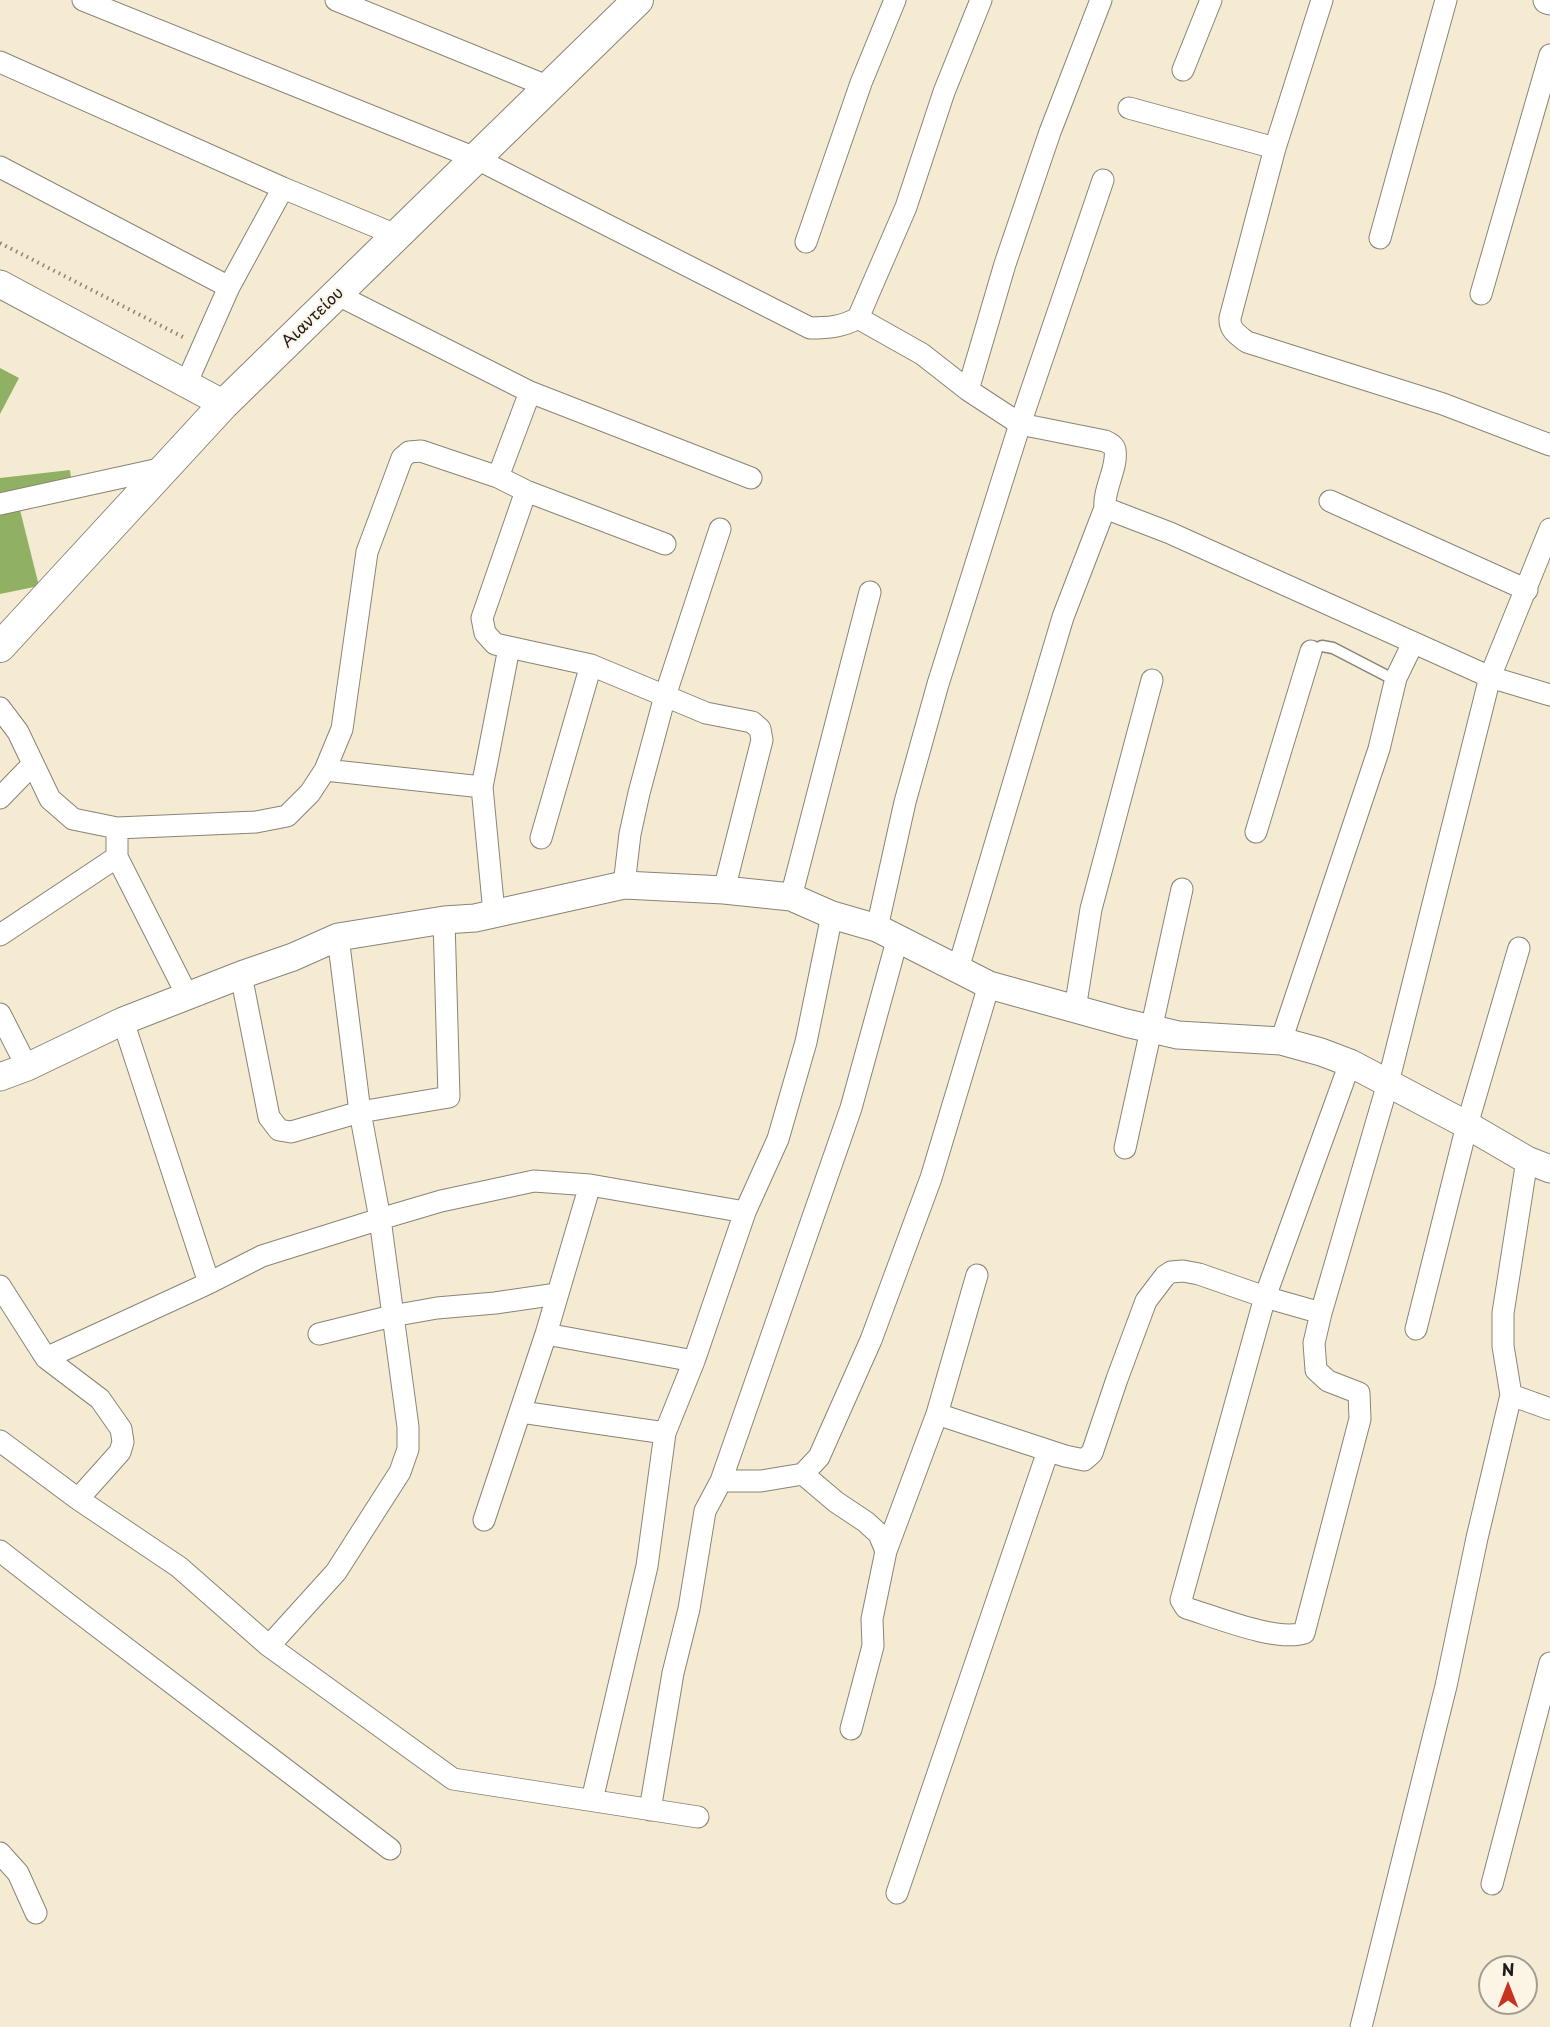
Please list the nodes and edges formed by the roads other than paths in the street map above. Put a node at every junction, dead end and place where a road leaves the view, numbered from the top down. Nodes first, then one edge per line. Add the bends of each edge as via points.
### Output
1 (83, 0) edge
2 (336, 0) edge
3 (638, 0) edge
4 (895, 0) edge
5 (981, 0) edge
6 (1101, 0) edge
7 (1211, 0) edge
8 (1322, 0) edge
9 (1446, 0) edge
10 (1550, 55) edge
11 (0, 62) edge
12 (1183, 70) dead end
13 (549, 87) junction
14 (1129, 108) dead end
15 (1275, 148) junction
16 (475, 158) junction
17 (0, 167) edge
18 (1103, 180) dead end
19 (283, 188) junction
20 (396, 235) junction
21 (1380, 238) dead end
22 (806, 242) dead end
23 (0, 284) edge
24 (228, 287) junction
25 (1481, 294) dead end
26 (338, 295) junction
27 (858, 318) junction
28 (186, 384) junction
29 (968, 390) junction
30 (530, 392) junction
31 (224, 404) junction
32 (1020, 424) junction
33 (1550, 445) edge
34 (164, 468) junction
35 (498, 477) junction
36 (751, 478) dead end
37 (526, 491) junction
38 (1330, 501) dead end
39 (0, 504) edge
40 (1105, 508) junction
41 (720, 529) dead end
42 (1550, 530) edge
43 (665, 544) dead end
44 (1527, 590) junction
45 (870, 592) dead end
46 (1413, 643) junction
47 (0, 646) edge
48 (509, 648) junction
49 (1311, 651) joint
50 (591, 665) junction
51 (1490, 677) junction
52 (1396, 678) junction
53 (1152, 680) dead end
54 (665, 696) junction
55 (1550, 696) edge
56 (0, 708) edge
57 (33, 764) junction
58 (325, 770) junction
59 (482, 787) junction
60 (0, 798) edge
61 (117, 828) junction
62 (1256, 832) dead end
63 (541, 838) dead end
64 (117, 857) junction
65 (624, 885) junction
66 (1182, 889) dead end
67 (724, 890) junction
68 (791, 897) junction
69 (494, 914) junction
70 (832, 915) junction
71 (444, 920) junction
72 (887, 933) junction
73 (0, 935) edge
74 (338, 937) junction
75 (1519, 948) dead end
76 (958, 969) junction
77 (241, 975) junction
78 (989, 985) junction
79 (187, 995) junction
80 (1075, 1009) junction
81 (0, 1014) edge
82 (123, 1021) junction
83 (1151, 1029) junction
84 (1281, 1041) junction
85 (1350, 1063) junction
86 (27, 1067) junction
87 (0, 1077) edge
88 (1388, 1083) junction
89 (360, 1112) junction
90 (1467, 1125) junction
91 (1125, 1148) dead end
92 (1539, 1164) edge
93 (590, 1185) junction
94 (746, 1212) junction
95 (380, 1218) junction
96 (977, 1275) dead end
97 (209, 1283) junction
98 (0, 1286) edge
99 (557, 1294) junction
100 (1265, 1297) junction
101 (1321, 1313) junction
102 (392, 1316) junction
103 (1416, 1329) dead end
104 (319, 1334) dead end
105 (546, 1334) junction
106 (45, 1358) junction
107 (694, 1361) junction
108 (1511, 1395) junction
109 (1550, 1409) edge
110 (521, 1412) junction
111 (937, 1413) junction
112 (665, 1433) junction
113 (0, 1441) edge
114 (1048, 1451) junction
115 (803, 1474) junction
116 (721, 1481) junction
117 (78, 1499) junction
118 (484, 1520) dead end
119 (0, 1551) edge
120 (886, 1551) junction
121 (269, 1646) junction
122 (1550, 1663) edge
123 (851, 1729) dead end
124 (592, 1800) junction
125 (650, 1809) junction
126 (698, 1817) dead end
127 (390, 1849) dead end
128 (0, 1853) edge
129 (1492, 1884) dead end
130 (897, 1893) dead end
131 (36, 1913) dead end
132 (1361, 2027) edge

1 - 16 street
2 - 13 street
3 - 13 main road, Αιαντείου
4 - 22 street via 861,83
5 - 27 street via 944,92 906,207
6 - 29 street via 1050,132
7 - 12 street
8 - 15 street
9 - 21 street
10 - 25 street
11 - 19 street
13 - 16 main road, Αιαντείου
14 - 15 street
15 - 33 street via 1230,318 1234,332 1247,342 1443,404
16 - 20 main road, Αιαντείου
16 - 27 street via 810,327 832,328
17 - 24 street
18 - 32 street
19 - 20 street
19 - 24 street
20 - 26 main road, Αιαντείου
23 - 28 street
24 - 28 street
26 - 30 street
26 - 31 main road, Αιαντείου
27 - 29 street via 922,354
28 - 31 street
29 - 32 street
30 - 35 street
30 - 36 street
31 - 34 main road, Αιαντείου
32 - 40 street via 1111,444 1115,450
32 - 72 street via 905,802
34 - 39 street
34 - 47 main road, Αιαντείου
35 - 37 street
35 - 58 street via 421,451 409,452 402,458 367,552 342,729
37 - 43 street
37 - 48 street via 482,618 485,633 495,644
38 - 44 street
40 - 46 street via 1180,537
40 - 76 street via 1063,617
41 - 54 street
42 - 44 street
44 - 51 street
45 - 68 street
46 - 51 street
46 - 52 street
48 - 50 street
48 - 59 street
49 - 52 lane via 1322,646 1333,648
49 - 62 street
50 - 54 street
50 - 63 street
51 - 55 street
51 - 88 street
52 - 84 street via 1379,749
53 - 80 street via 1091,909
54 - 65 street via 630,834
54 - 67 street via 706,714 752,722 760,729 762,740
56 - 57 street via 18,732
57 - 60 street
57 - 61 street via 50,799 73,819
58 - 59 street
58 - 61 street via 310,793 287,816 256,822
59 - 69 street
61 - 64 street
64 - 73 street
64 - 79 street
65 - 67 street
65 - 69 street
66 - 83 street
67 - 68 street
68 - 70 street
69 - 71 street
70 - 72 street
70 - 94 street via 806,1042 778,1139
71 - 74 street
71 - 89 street via 449,1097
72 - 76 street
72 - 116 street via 851,1108
74 - 77 street
74 - 89 street
75 - 90 street
76 - 78 street
77 - 79 street
77 - 89 street via 269,1117 279,1130 291,1132
78 - 80 street
78 - 115 street via 931,1178 871,1340 819,1457
79 - 82 street
80 - 83 street
81 - 86 street
82 - 86 street
82 - 97 street
83 - 84 street via 1178,1035
83 - 91 street
84 - 85 street
85 - 88 street
85 - 100 street
86 - 87 street
88 - 90 street
88 - 101 street
89 - 95 street
90 - 92 street
90 - 103 street
92 - 108 street via 1503,1313 1503,1346
93 - 94 street
93 - 95 street via 534,1181
93 - 99 street
94 - 107 street
95 - 97 street via 262,1256
95 - 102 street
96 - 111 street
97 - 106 street
98 - 106 street
99 - 102 street
99 - 105 street
100 - 101 street
100 - 101 street via 1181,1600 1186,1608 1274,1634 1304,1633 1360,1419 1359,1393 1328,1381 1316,1370 1314,1343
100 - 114 street via 1183,1271 1165,1276 1146,1301 1092,1453 1084,1460
102 - 104 street
102 - 121 street via 408,1426 408,1449 400,1472 336,1572
105 - 107 street
105 - 110 street
106 - 117 street via 100,1400 121,1429 120,1452
107 - 112 street
108 - 109 street
108 - 132 street via 1446,1686
110 - 112 street
110 - 118 street
111 - 114 street
111 - 120 street
112 - 124 street via 647,1566
113 - 117 street
114 - 130 street
115 - 116 street via 761,1481
115 - 120 street via 873,1528
116 - 125 street via 705,1511
117 - 121 street via 179,1567
119 - 127 street
120 - 123 street via 872,1619 873,1646
121 - 124 street via 453,1779
122 - 129 street
124 - 125 street
125 - 126 street
128 - 131 street via 18,1873

